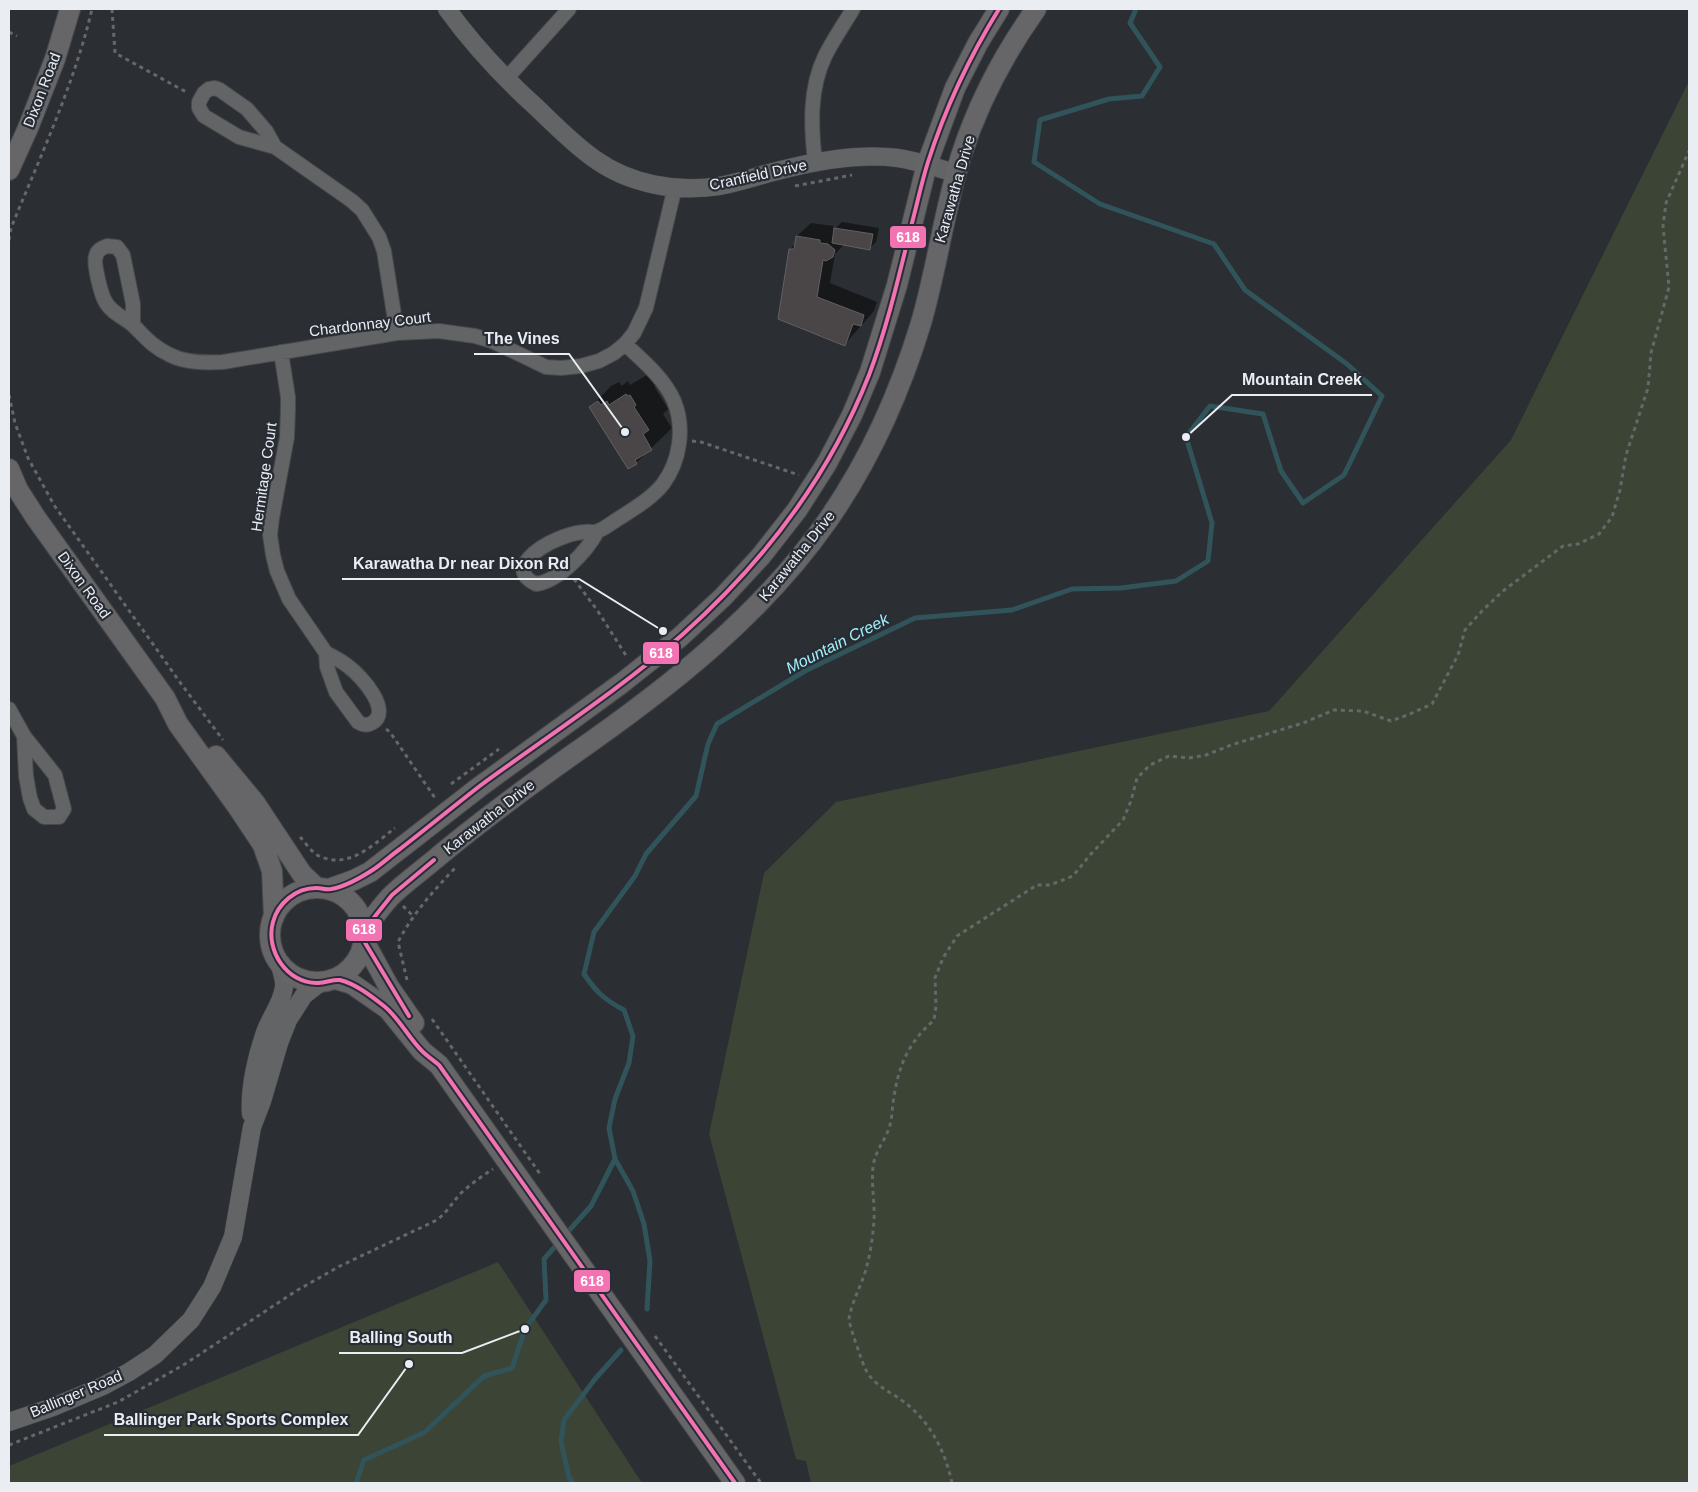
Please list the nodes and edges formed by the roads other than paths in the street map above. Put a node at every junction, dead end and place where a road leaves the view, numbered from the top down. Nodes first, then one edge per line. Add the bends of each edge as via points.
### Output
1 (70, 9) edge
2 (447, 9) edge
3 (569, 9) edge
4 (853, 9) edge
5 (999, 9) edge
6 (1036, 9) edge
7 (506, 79) junction
8 (275, 147) junction
9 (815, 162) junction
10 (927, 164) junction
11 (9, 170) edge
12 (956, 174) junction
13 (676, 187) junction
14 (133, 325) junction
15 (397, 333) junction
16 (625, 344) junction
17 (281, 352) junction
18 (9, 468) edge
19 (597, 532) junction
20 (326, 653) junction
21 (165, 698) junction
22 (9, 709) edge
23 (24, 736) junction
24 (323, 889) junction
25 (274, 916) junction
26 (364, 935) junction
27 (280, 964) junction
28 (328, 981) junction
29 (439, 1065) junction
30 (252, 1127) junction
31 (9, 1422) edge
32 (735, 1483) edge

1 - 11 main road, Dixon Road via 55,59
2 - 7 street, Cranfield Drive
3 - 7 street
4 - 9 street via 824,57 816,85 811,113
5 - 10 main road, Karawatha Drive via 959,80
6 - 12 main road, Karawatha Drive via 987,90
7 - 13 street, Cranfield Drive via 596,160 632,178 657,186
8 - 8 street via 239,138 204,116 199,108 201,97 210,89 220,90 247,109
8 - 15 street via 352,201 372,223 384,251
9 - 10 street, Cranfield Drive via 848,157 883,157
9 - 13 street, Cranfield Drive via 718,186
10 - 12 street, Cranfield Drive
10 - 24 main road, Karawatha Drive via 898,285 852,415 802,502 761,556 680,637 622,683 370,872
12 - 26 main road, Karawatha Drive via 921,322 896,393 854,477 804,552 755,609 728,633 624,718 465,834 392,895
13 - 16 street, Chardonnay Court via 646,308
14 - 14 street, Chardonnay Court via 105,301 95,262 98,252 107,246 117,247 123,255 134,304
14 - 17 street, Chardonnay Court via 160,350 187,361 223,362
15 - 16 street, Chardonnay Court via 439,331 475,336 540,364 561,368 599,361
15 - 17 street, Chardonnay Court
16 - 19 street via 665,385 679,416 680,440 671,471 662,485 632,510
17 - 20 street, Hermitage Court via 288,397 287,437 270,535 277,571 289,599
18 - 21 main road, Dixon Road via 18,490 36,518
19 - 19 street via 575,562 546,581 536,584 523,572 528,558 557,539
20 - 20 street, Hermitage Court via 338,658 358,675 372,693 380,709 375,722 363,724 353,718 336,692 327,667
21 - 24 main road, Dixon Road via 254,803 302,874
21 - 25 main road, Dixon Road via 178,724 263,845 272,871
22 - 23 street
23 - 23 street via 54,775 64,808 59,817 44,817 34,808 26,776
24 - 25 main road via 294,894
24 - 26 main road via 344,896 356,908 363,922
25 - 27 main road via 271,946
26 - 28 main road via 360,956 354,966 343,976
26 - 29 main road via 390,986 432,1048
27 - 28 main road via 299,980
27 - 30 street, Ballinger Road via 284,985 257,1062 250,1103
28 - 29 main road via 352,984 388,1009 422,1051
28 - 30 street, Ballinger Road via 304,995 288,1020
29 - 32 main road
30 - 31 street, Ballinger Road via 232,1237 212,1287 191,1320 155,1355 129,1372 53,1407

